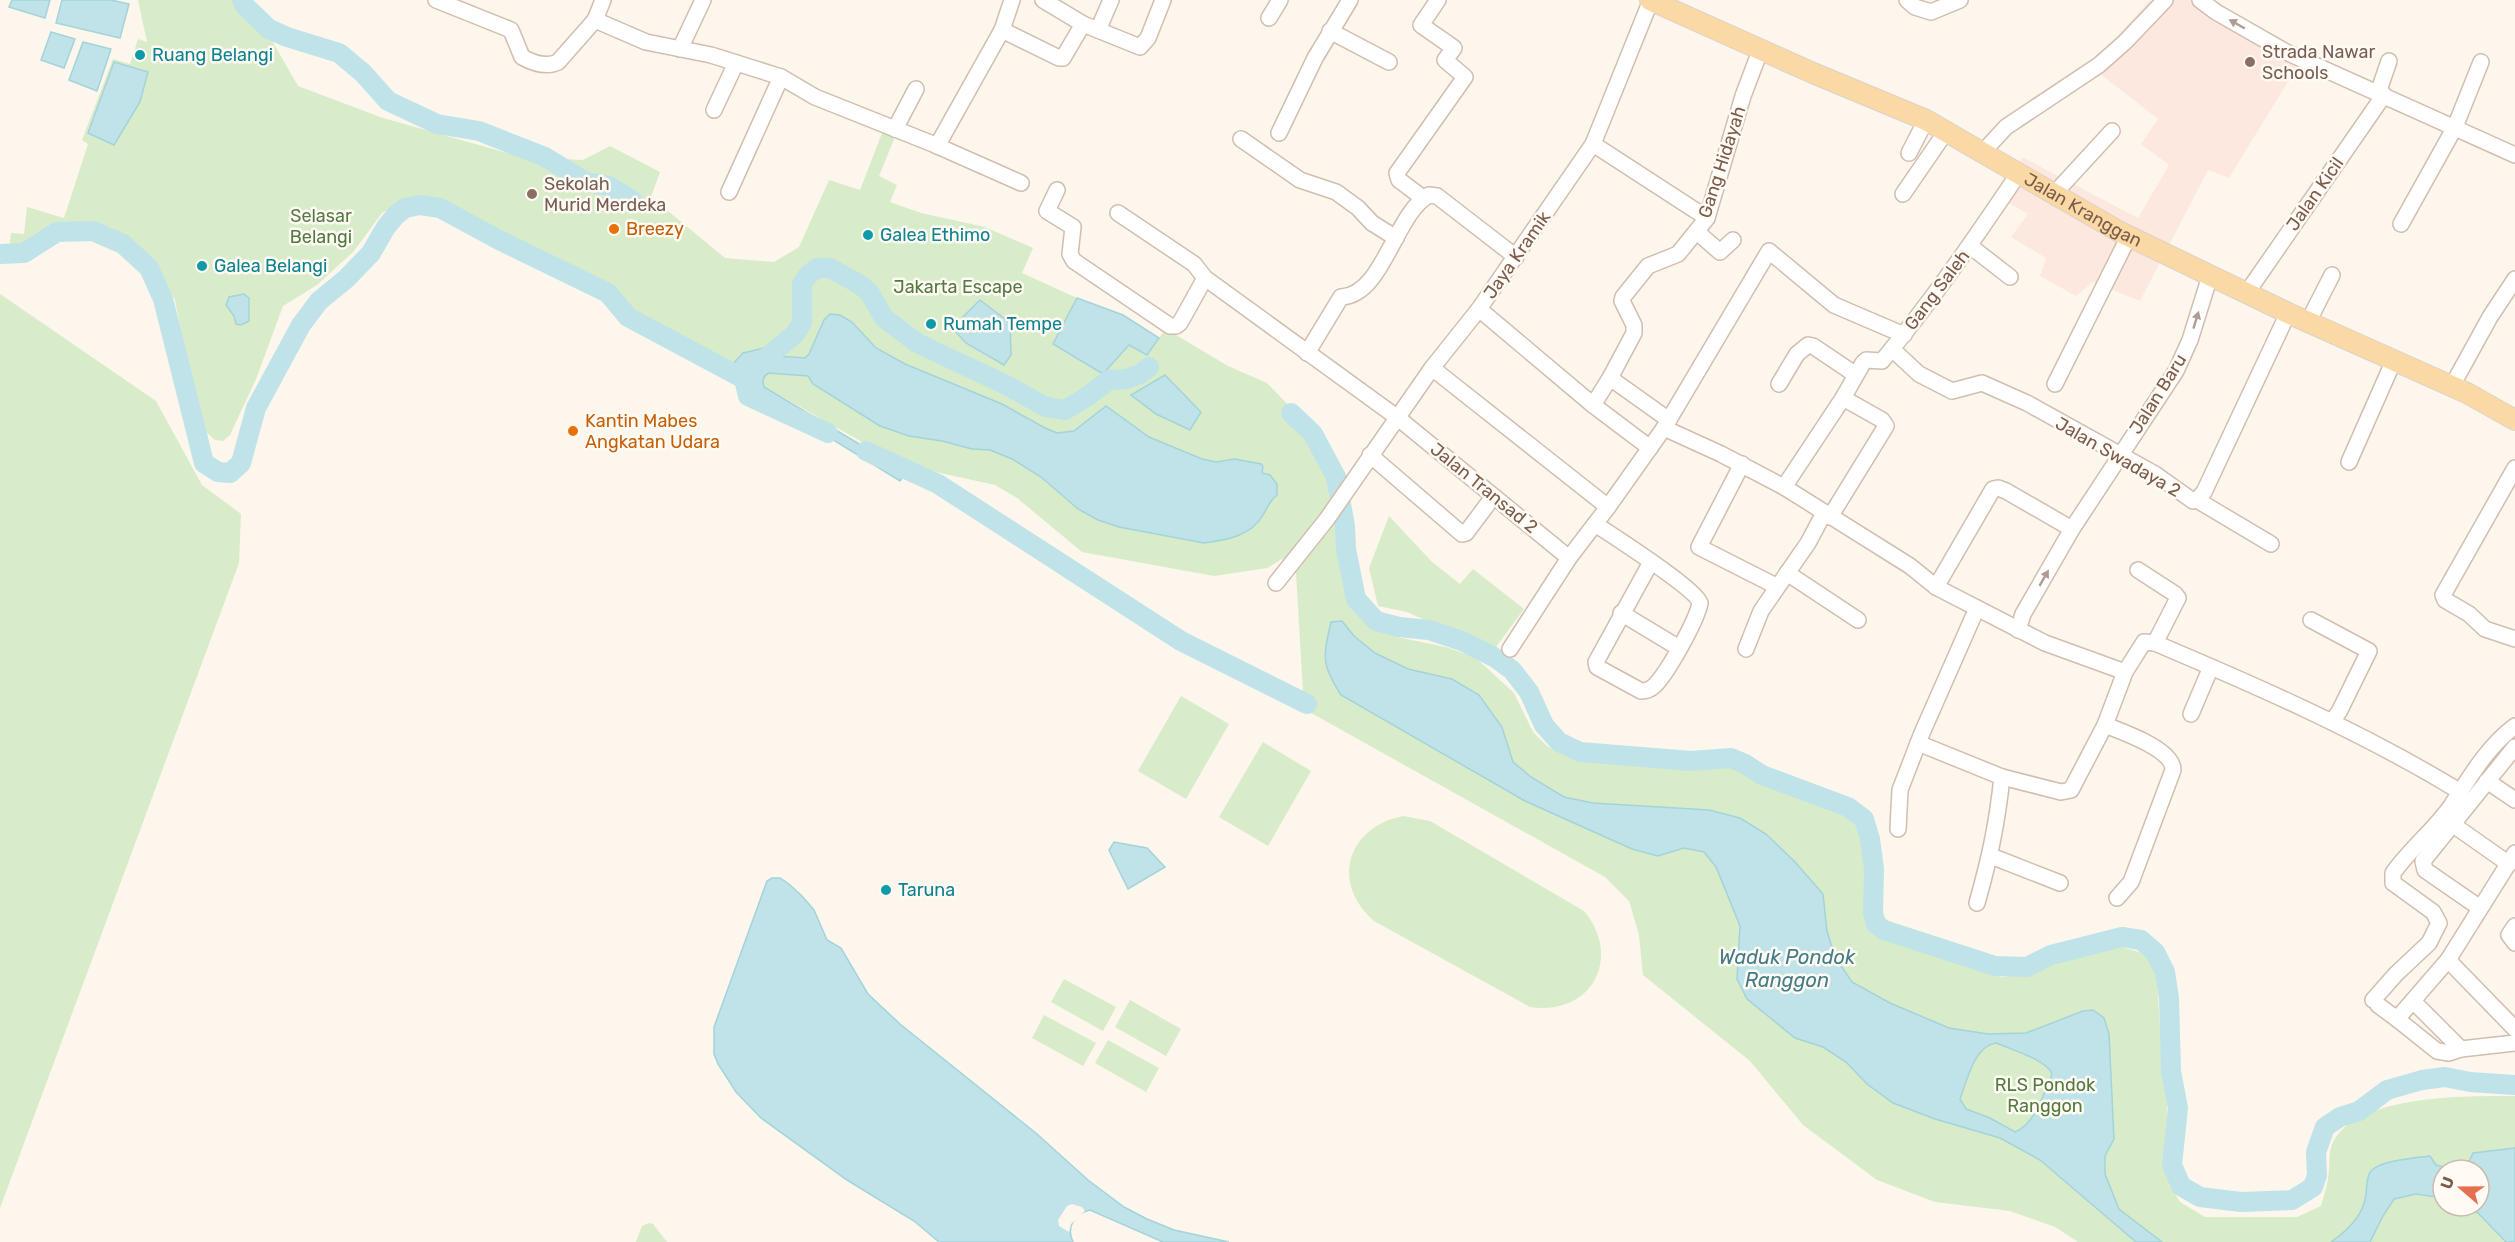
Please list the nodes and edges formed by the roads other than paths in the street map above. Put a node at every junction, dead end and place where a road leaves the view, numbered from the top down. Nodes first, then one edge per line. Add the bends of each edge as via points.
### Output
1 (436, 0) edge
2 (603, 0) edge
3 (703, 0) edge
4 (1012, 0) edge
5 (1043, 0) edge
6 (1111, 0) edge
7 (1163, 0) edge
8 (1280, 0) edge
9 (1350, 0) edge
10 (1438, 0) edge
11 (1650, 0) edge
12 (1906, 0) edge
13 (1960, 0) edge
14 (2166, 0) edge
15 (2200, 0) edge
16 (1269, 18) dead end
17 (595, 20) junction
18 (1090, 27) junction
19 (1002, 30) junction
20 (1330, 31) junction
21 (680, 49) junction
22 (1760, 51) junction
23 (2389, 61) dead end
24 (1389, 62) dead end
25 (2481, 62) dead end
26 (736, 63) junction
27 (781, 77) junction
28 (916, 88) dead end
29 (2381, 94) junction
30 (714, 110) dead end
31 (1926, 120) junction
32 (2455, 127) junction
33 (895, 129) junction
34 (1947, 130) junction
35 (2112, 132) dead end
36 (1279, 133) dead end
37 (1241, 139) dead end
38 (1593, 144) junction
39 (937, 146) junction
40 (1983, 152) junction
41 (1909, 153) dead end
42 (2515, 155) edge
43 (2019, 173) junction
44 (1021, 183) dead end
45 (1057, 190) dead end
46 (729, 192) dead end
47 (1903, 194) dead end
48 (2054, 194) junction
49 (1423, 198) junction
50 (1118, 213) dead end
51 (1707, 218) junction
52 (2401, 224) dead end
53 (1697, 232) junction
54 (2129, 236) junction
55 (1396, 238) junction
56 (1733, 240) dead end
57 (1970, 246) junction
58 (1516, 257) junction
59 (2332, 275) dead end
60 (2210, 276) junction
61 (2010, 277) dead end
62 (1205, 278) junction
63 (2515, 279) edge
64 (2246, 294) junction
65 (1479, 309) junction
66 (2288, 313) junction
67 (2308, 322) junction
68 (1904, 335) junction
69 (1892, 349) junction
70 (1306, 353) junction
71 (2394, 360) junction
72 (1432, 369) junction
73 (1856, 375) junction
74 (1610, 378) junction
75 (1779, 384) dead end
76 (2055, 384) dead end
77 (2452, 386) junction
78 (1843, 398) junction
79 (1593, 405) junction
80 (1398, 418) junction
81 (2515, 420) edge
82 (1666, 424) junction
83 (1650, 448) junction
84 (1370, 455) junction
85 (2120, 455) junction
86 (2349, 462) dead end
87 (1742, 464) junction
88 (2515, 468) edge
89 (1784, 487) junction
90 (1493, 497) junction
91 (2198, 500) junction
92 (1608, 507) junction
93 (1827, 515) junction
94 (1595, 524) junction
95 (2072, 529) junction
96 (2271, 544) dead end
97 (1569, 558) junction
98 (1651, 562) junction
99 (2138, 570) dead end
100 (1787, 573) junction
101 (1276, 583) dead end
102 (1776, 586) junction
103 (1935, 587) junction
104 (1977, 608) junction
105 (1621, 613) junction
106 (1858, 620) dead end
107 (2311, 620) dead end
108 (2018, 630) junction
109 (2515, 639) edge
110 (2155, 643) junction
111 (1679, 648) junction
112 (1510, 649) dead end
113 (1746, 649) dead end
114 (2211, 667) junction
115 (2126, 672) junction
116 (2191, 714) dead end
117 (2332, 721) junction
118 (2105, 725) junction
119 (2515, 726) edge
120 (1918, 743) junction
121 (2515, 747) edge
122 (2002, 777) junction
123 (2487, 781) junction
124 (2459, 791) junction
125 (2515, 800) edge
126 (2452, 824) junction
127 (1898, 829) dead end
128 (1991, 856) junction
129 (2512, 859) edge
130 (2060, 883) dead end
131 (2117, 898) dead end
132 (1977, 903) dead end
133 (2480, 908) junction
134 (2515, 926) edge
135 (2515, 943) edge
136 (2448, 960) junction
137 (2414, 1002) junction
138 (2397, 1019) junction
139 (2515, 1029) edge
140 (2515, 1043) edge
141 (2461, 1049) junction

1 - 17 street via 511,30 522,57 544,65 558,62
2 - 17 street
3 - 21 street
4 - 19 street
5 - 18 street
6 - 18 street
7 - 18 street via 1143,45 1136,46
8 - 16 street
9 - 20 street
10 - 49 street via 1421,25 1454,48 1445,60 1465,77 1397,173 1399,180
11 - 22 main road, Jalan Kranggan
11 - 38 street, Jaya Kramik
12 - 13 street via 1931,12
14 - 40 street via 2099,65 2006,127
29 -> 15 street via 2286,52
17 - 21 street via 646,42
18 - 19 street via 1063,58
19 - 39 street
20 - 24 street
20 - 36 street
21 - 26 street
22 - 31 main road, Jalan Kranggan
22 - 51 street, Gang Hidayah
23 - 29 street, Jalan Kicil
25 - 32 street
26 - 27 street
26 - 30 street
27 - 33 street via 815,96
27 - 46 street
28 - 33 street
29 - 32 street
29 - 64 street, Jalan Kicil
31 - 34 main road, Jalan Kranggan
31 - 41 street
32 - 42 street
32 - 52 street
33 - 39 street
34 - 40 main road, Jalan Kranggan
34 - 47 street
35 - 48 street
37 - 55 street via 1300,180 1336,192
38 - 51 street
38 - 58 street, Jaya Kramik
39 - 44 street
40 - 43 main road, Jalan Kranggan
43 - 48 main road, Jalan Kranggan
43 - 57 street, Gang Saleh
45 - 62 street via 1047,211 1073,227 1070,254 1074,261 1170,326 1180,323
48 - 54 main road, Jalan Kranggan
49 - 55 street via 1411,210
49 - 58 street via 1437,196
50 - 62 street, Jalan Transad 2 via 1194,264
51 - 53 street, Gang Hidayah
53 - 56 street via 1720,252
53 - 74 street, Gang Hidayah via 1678,254 1648,266 1623,297 1634,333
54 - 60 main road, Jalan Kranggan
54 - 76 street
55 - 70 street via 1380,267 1360,290 1341,297
57 - 61 street
57 - 68 street, Gang Saleh
58 - 65 street, Jaya Kramik
59 - 67 street
60 - 64 main road, Jalan Kranggan
85 -> 60 street, Jalan Baru via 2176,371
62 - 70 street, Jalan Transad 2
63 - 77 street
64 - 66 main road, Jalan Kranggan
65 - 72 street, Jaya Kramik
65 - 79 street
66 - 67 main road, Jalan Kranggan
66 - 91 street, Jalan Swadaya 2
67 - 71 main road, Jalan Kranggan
68 - 69 street
68 - 82 street, Gang Saleh via 1834,305 1770,251
69 - 73 street via 1882,361 1866,360
69 - 85 street, Jalan Swadaya 2 via 1919,375 1952,391 1982,383 2028,403
70 - 80 street, Jalan Transad 2
71 - 77 main road, Jalan Kranggan
71 - 86 street
72 - 80 street, Jaya Kramik
72 - 92 street
73 - 75 street via 1808,345 1797,354
73 - 78 street
74 - 79 street, Gang Hidayah
74 - 82 street
77 - 81 main road, Jalan Kranggan
78 - 89 street
78 - 93 street via 1886,426
79 - 83 street
80 - 84 street, Jaya Kramik
80 - 90 street, Jalan Transad 2
82 - 83 street
82 - 87 street
83 - 92 street
84 - 90 street via 1462,534
84 - 101 street, Jaya Kramik via 1335,508
85 - 91 street, Jalan Swadaya 2 via 2193,501
85 - 95 street, Jalan Baru
87 - 89 street
87 - 102 street via 1698,547
88 - 109 street via 2443,595 2485,629
89 - 93 street
90 - 97 street, Jalan Transad 2
91 - 96 street
92 - 94 street
93 - 100 street
93 - 103 street via 1910,566
94 - 97 street
94 - 98 street
95 - 103 street via 2006,491 1993,489
108 -> 95 street, Jalan Baru via 2023,614
97 - 112 street
98 - 105 street
98 - 111 street via 1699,599 1699,608
99 - 110 street via 2178,598
100 - 102 street
100 - 106 street
102 - 113 street
103 - 104 street
104 - 108 street
104 - 120 street
105 - 111 street
105 - 111 street via 1598,657 1597,668 1641,692 1646,691 1655,686
107 - 117 street via 2369,651
108 - 115 street
110 - 114 street
110 - 115 street via 2144,642
114 - 116 street
114 - 117 street
115 - 118 street
117 - 124 street
118 - 122 street via 2069,792
118 - 131 street via 2137,738 2173,763 2131,882
119 - 124 street via 2499,738
120 - 122 street
120 - 127 street via 1900,790
121 - 123 street
122 - 128 street
123 - 125 street
123 - 126 street
124 - 138 street via 2451,806 2393,873 2393,883 2438,917 2439,923 2429,943 2396,974 2376,1003
126 - 129 street
126 - 133 street via 2422,865
128 - 130 street
128 - 132 street
129 - 133 street
133 - 136 street
134 - 135 street via 2509,935
136 - 137 street
136 - 139 street
137 - 138 street
137 - 141 street
138 - 141 street via 2437,1051
140 - 141 street

